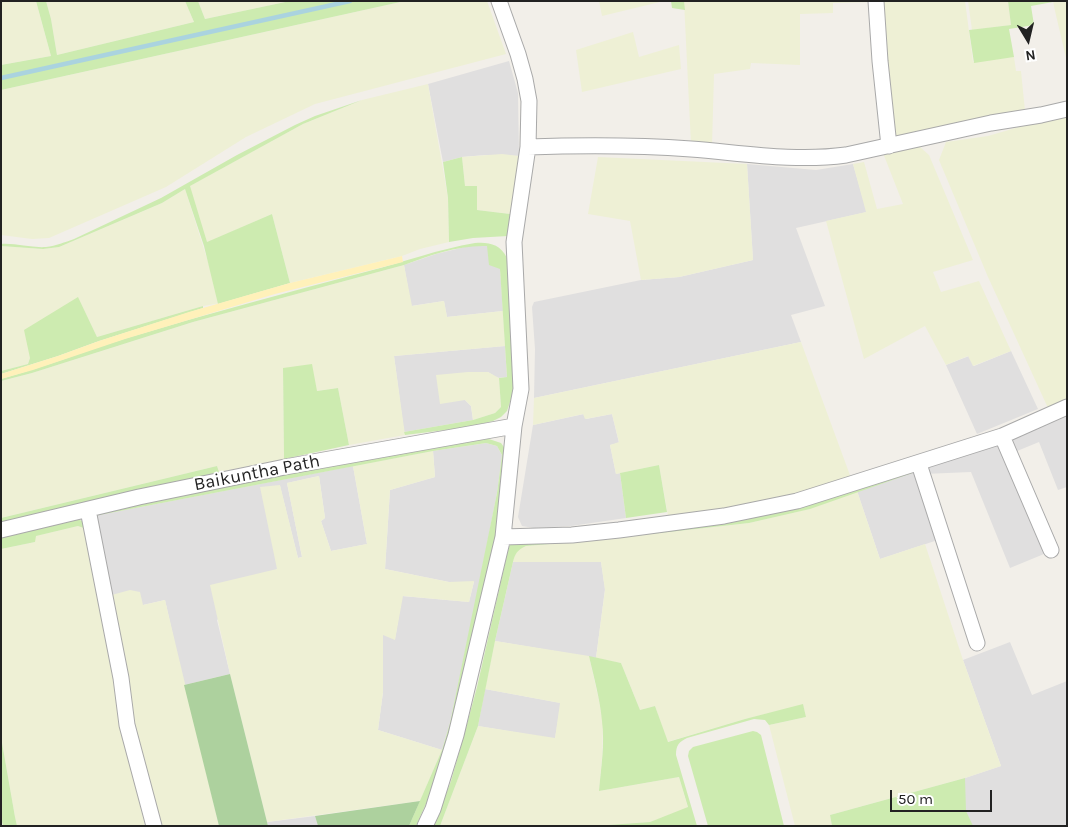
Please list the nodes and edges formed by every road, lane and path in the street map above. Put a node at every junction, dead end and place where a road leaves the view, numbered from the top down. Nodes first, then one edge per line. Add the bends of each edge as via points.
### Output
1 (499, 1) edge
2 (876, 1) edge
3 (1067, 109) edge
4 (889, 146) junction
5 (528, 147) junction
6 (1067, 407) edge
7 (514, 426) junction
8 (1002, 436) junction
9 (919, 464) junction
10 (88, 510) junction
11 (1, 530) edge
12 (503, 537) junction
13 (1051, 550) dead end
14 (977, 643) dead end
15 (154, 826) edge
16 (425, 826) edge

1 - 5 street via 525,79 529,101
2 - 4 street
3 - 4 street via 991,122
4 - 5 street via 812,158 601,144
5 - 7 street via 514,242 521,389
6 - 8 street
7 - 10 street, Baikuntha Path via 284,467
7 - 12 street
8 - 9 street
8 - 13 street
9 - 12 street via 797,501 724,516 581,534
9 - 14 street
10 - 11 street, Baikuntha Path
10 - 15 street via 127,725
12 - 16 street via 456,735

